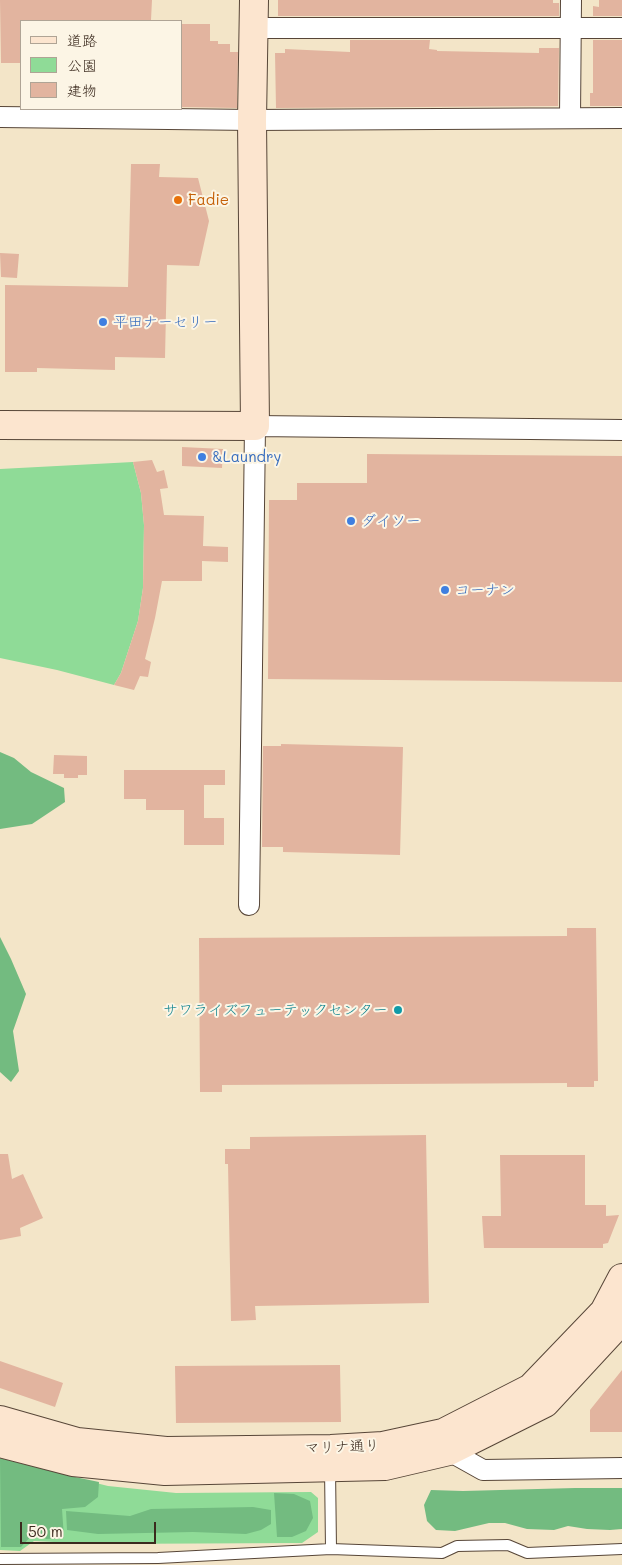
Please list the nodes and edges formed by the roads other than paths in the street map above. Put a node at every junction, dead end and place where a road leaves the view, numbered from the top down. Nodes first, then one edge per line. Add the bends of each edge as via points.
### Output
1 (254, 0) edge
2 (571, 0) edge
3 (571, 27) junction
4 (253, 28) junction
5 (622, 28) edge
6 (0, 117) edge
7 (570, 117) junction
8 (622, 118) edge
9 (252, 120) junction
10 (0, 426) edge
11 (255, 426) junction
12 (622, 430) edge
13 (249, 905) dead end
14 (622, 1278) edge
15 (622, 1320) edge
16 (0, 1420) edge
17 (0, 1443) edge
18 (449, 1451) junction
19 (330, 1468) junction
20 (622, 1468) edge
21 (331, 1549) junction
22 (622, 1549) edge
23 (4, 1561) edge

1 - 4 street
2 - 3 street
3 - 4 street
3 - 5 street
3 - 7 street
4 - 9 street
6 - 9 street
7 - 8 street
7 - 9 street
9 - 11 street
10 - 11 street
11 - 12 street
11 - 13 street
14 - 16 street, マリナ通り via 604,1312 530,1388 442,1433 383,1446 166,1450 77,1442
15 - 18 street, マリナ通り via 545,1403
17 - 19 street, マリナ通り via 73,1462 165,1471
18 - 19 street, マリナ通り via 385,1466
18 - 20 street via 484,1470
19 - 21 lane
21 - 22 lane via 442,1553 457,1546 508,1545 527,1553
21 - 23 lane via 158,1558

